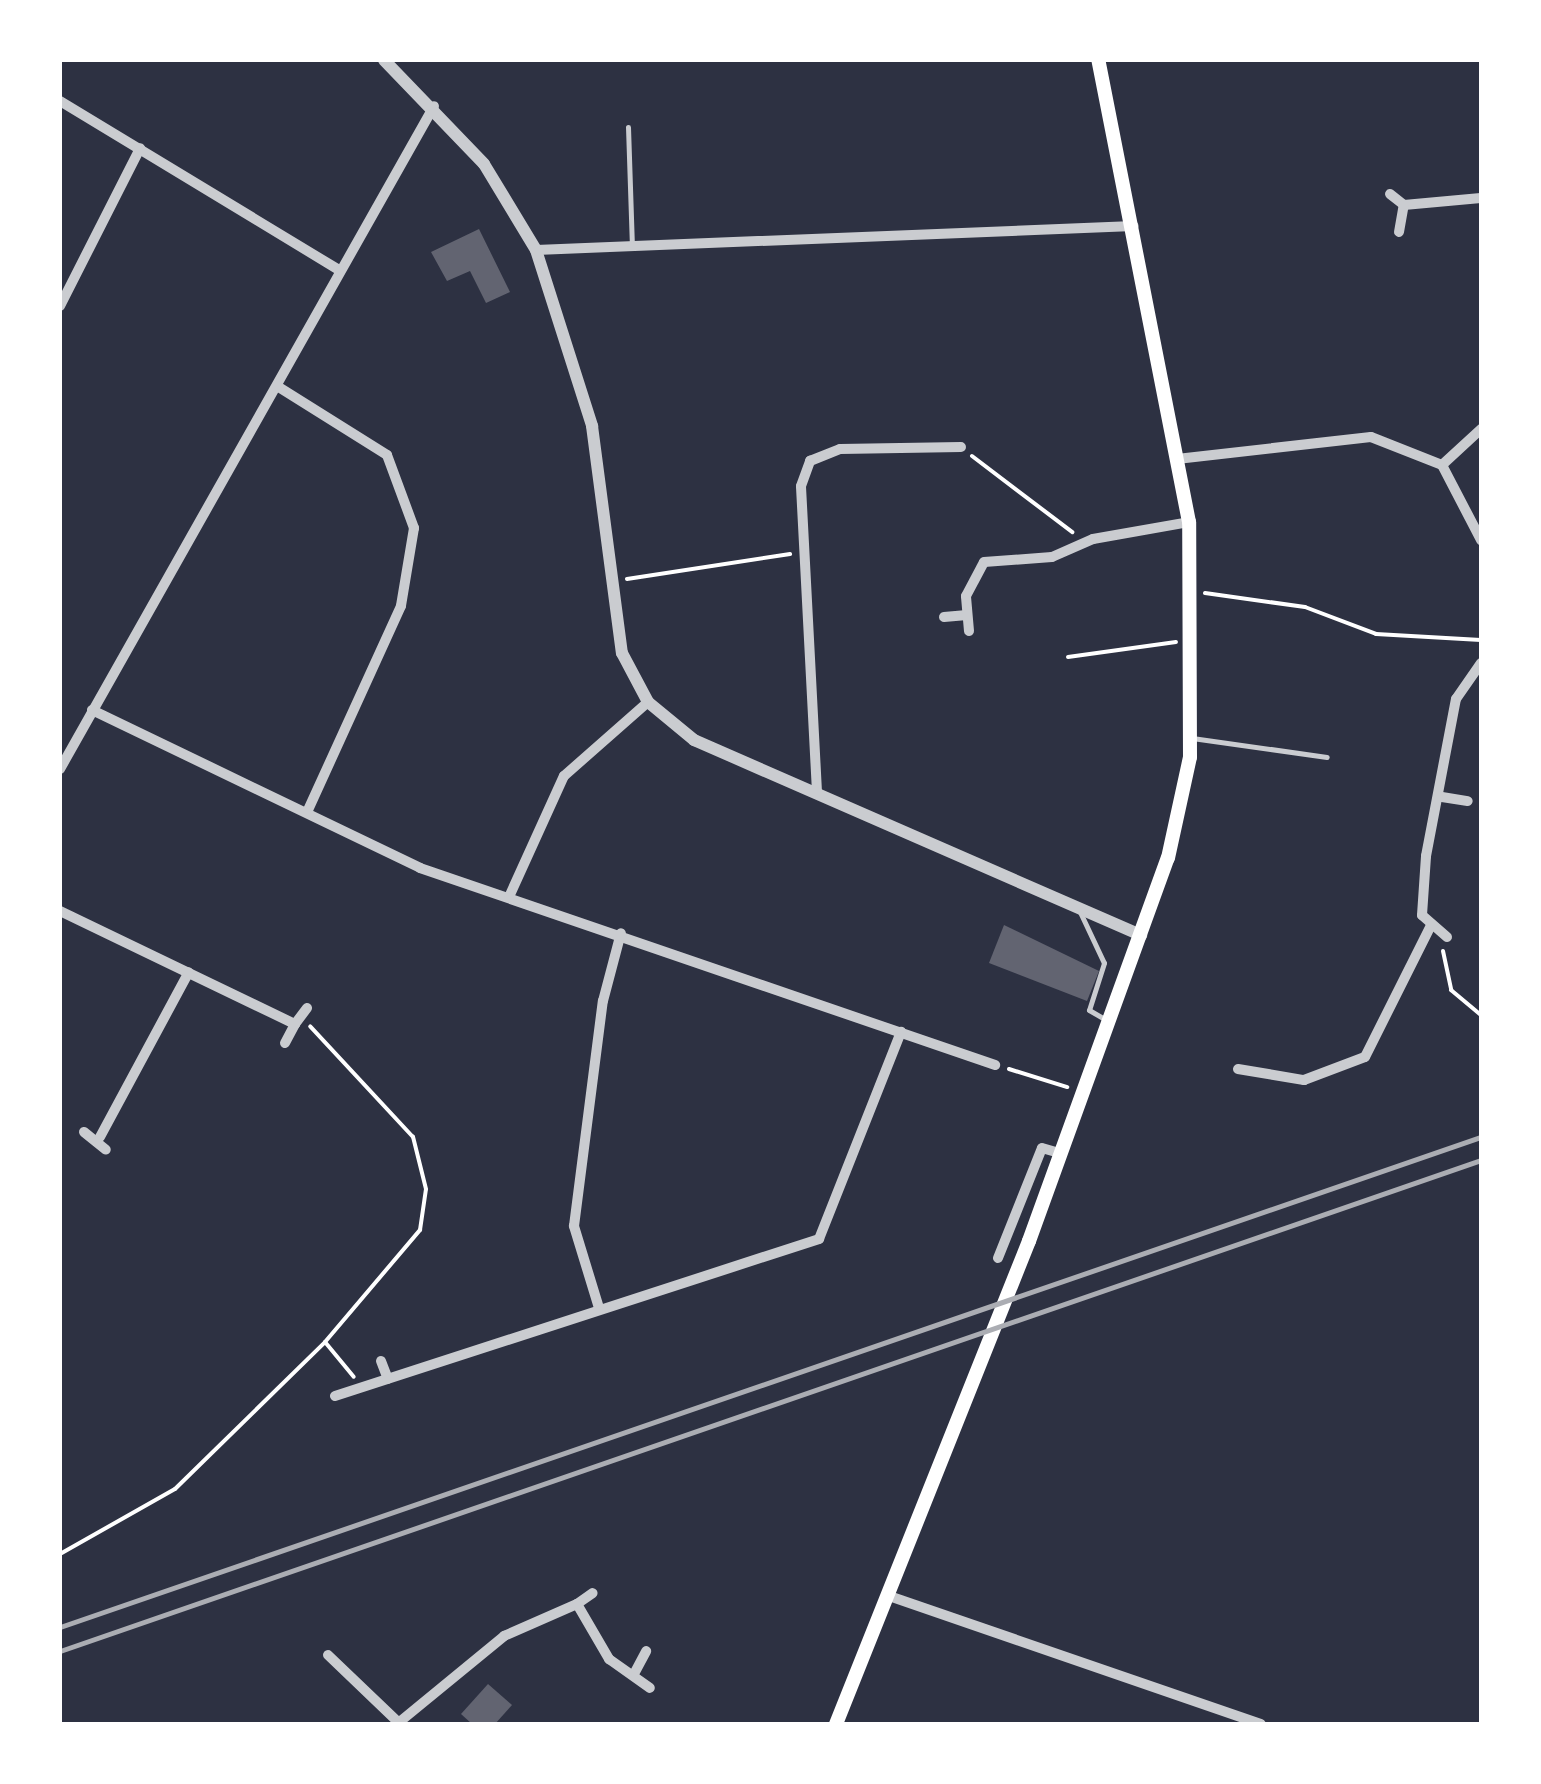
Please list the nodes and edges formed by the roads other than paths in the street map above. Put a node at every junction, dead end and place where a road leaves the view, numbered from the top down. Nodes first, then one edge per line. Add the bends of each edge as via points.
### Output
1 (384, 60) edge
2 (1098, 60) edge
3 (60, 101) edge
4 (434, 106) junction
5 (628, 127) dead end
6 (140, 148) junction
7 (1390, 194) dead end
8 (1481, 198) edge
9 (1404, 206) junction
10 (1134, 226) junction
11 (1399, 232) dead end
12 (632, 246) junction
13 (536, 250) junction
14 (339, 270) junction
15 (60, 306) edge
16 (277, 386) junction
17 (1481, 429) edge
18 (961, 447) road end
19 (1177, 459) junction
20 (1442, 465) junction
21 (1189, 522) junction
22 (1481, 540) edge
23 (967, 615) junction
24 (944, 617) dead end
25 (969, 631) dead end
26 (1481, 662) edge
27 (648, 702) junction
28 (92, 710) junction
29 (1191, 738) junction
30 (1327, 757) dead end
31 (60, 769) edge
32 (817, 792) junction
33 (1442, 797) junction
34 (1468, 801) dead end
35 (308, 812) junction
36 (508, 897) junction
37 (1082, 907) junction
38 (60, 911) edge
39 (1431, 925) junction
40 (622, 933) junction
41 (1141, 935) junction
42 (1447, 937) road end
43 (189, 972) junction
44 (306, 1008) dead end
45 (1109, 1021) junction
46 (295, 1024) junction
47 (901, 1032) junction
48 (285, 1043) dead end
49 (995, 1064) road end
50 (1238, 1069) dead end
51 (84, 1132) dead end
52 (100, 1137) junction
53 (106, 1150) dead end
54 (1059, 1152) junction
55 (998, 1258) dead end
56 (599, 1308) junction
57 (381, 1361) dead end
58 (388, 1379) junction
59 (334, 1396) dead end
60 (594, 1593) dead end
61 (892, 1597) junction
62 (577, 1604) junction
63 (646, 1652) dead end
64 (328, 1655) dead end
65 (634, 1674) junction
66 (650, 1688) dead end
67 (398, 1723) edge
68 (836, 1724) edge
69 (1261, 1724) edge

1 - 4 street
2 - 10 main road
3 - 6 street
4 - 13 street via 484,164
4 - 14 street
5 - 12 lane
6 - 14 street
6 - 15 street
7 - 9 street
8 - 9 street
9 - 11 street
10 - 12 street
10 - 19 main road
12 - 13 street
13 - 27 street via 592,426 622,653
14 - 16 street
16 - 28 street
16 - 35 street via 386,455 414,528 401,606
17 - 20 street
18 - 32 street via 840,450 810,461 801,486
19 - 20 street via 1372,437
19 - 21 main road
20 - 22 street
21 - 23 street via 1093,539 1052,557 984,562 969,584
21 - 29 main road via 1196,593
23 - 24 street
23 - 25 street
26 - 33 street via 1456,699
27 - 32 street via 694,740
27 - 36 street via 564,776
28 - 31 street
28 - 35 street
29 - 30 lane
29 - 41 main road
32 - 37 street
33 - 34 street
33 - 39 street via 1426,856 1422,915
35 - 36 street
36 - 40 street
37 - 41 street
37 - 45 lane via 1080,927 1104,962 1089,1010
38 - 43 street
39 - 42 street
39 - 50 street via 1365,1057 1304,1080
40 - 47 street
40 - 56 street via 574,1226
41 - 45 main road
43 - 46 street
43 - 52 street
44 - 46 street
45 - 54 main road
46 - 48 street
47 - 49 street
47 - 56 street via 819,1239
51 - 52 street
52 - 53 street
54 - 55 street via 1042,1148
54 - 61 main road
56 - 58 street
57 - 58 street
58 - 59 street
60 - 62 street
61 - 68 main road
61 - 69 street
62 - 65 street via 609,1660
62 - 67 street via 504,1636
63 - 65 street
64 - 67 street
65 - 66 street

